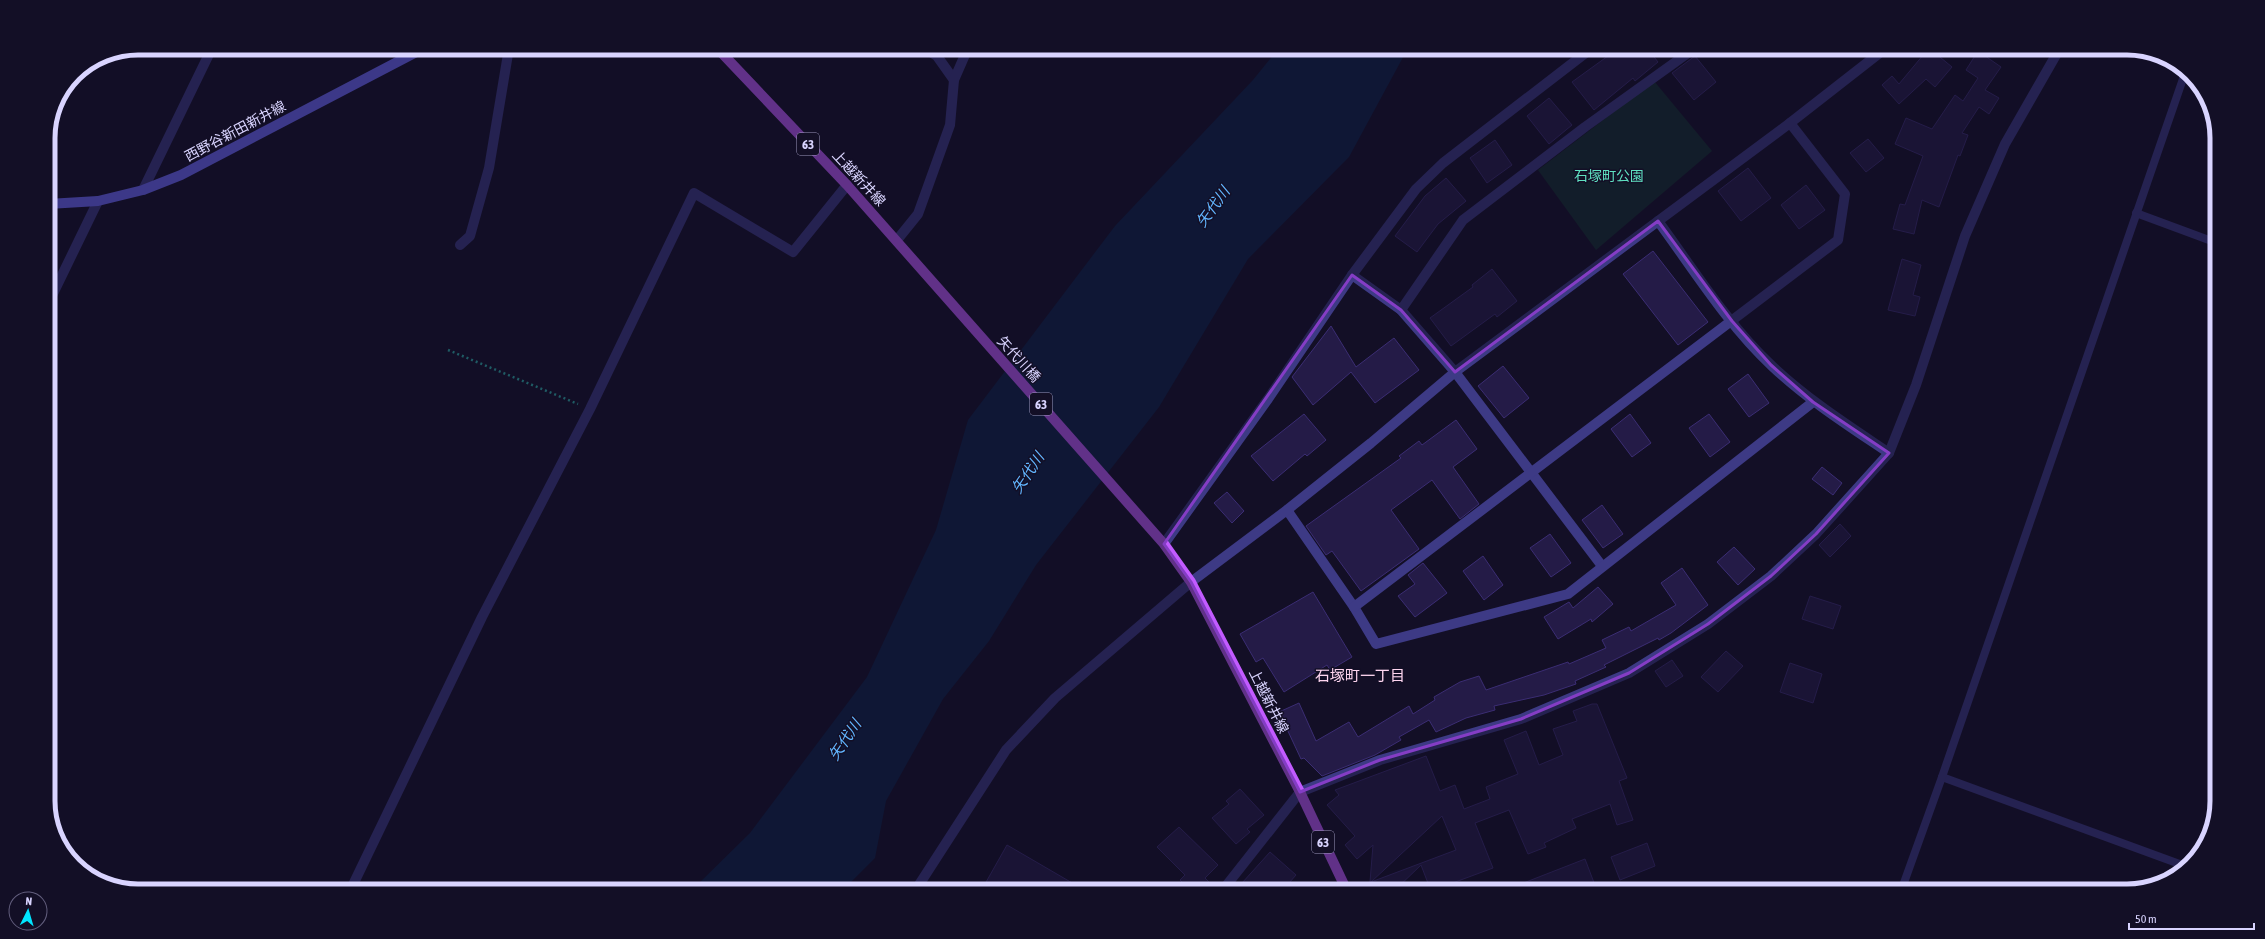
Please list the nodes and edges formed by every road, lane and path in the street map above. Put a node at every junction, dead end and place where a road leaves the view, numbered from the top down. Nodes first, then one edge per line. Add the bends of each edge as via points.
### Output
1 (209, 55) edge
2 (411, 55) edge
3 (508, 55) edge
4 (724, 55) edge
5 (935, 55) edge
6 (965, 55) edge
7 (1583, 55) edge
8 (1685, 55) edge
9 (1875, 55) edge
10 (2056, 55) edge
11 (2183, 76) edge
12 (954, 80) junction
13 (1790, 123) junction
14 (847, 184) junction
15 (142, 190) junction
16 (98, 202) junction
17 (55, 204) edge
18 (2136, 213) junction
19 (1658, 222) junction
20 (2210, 239) edge
21 (897, 240) junction
22 (460, 245) dead end
23 (1352, 275) junction
24 (928, 277) joint
25 (55, 290) edge
26 (1401, 310) junction
27 (1732, 321) junction
28 (448, 350) dead end
29 (1455, 372) junction
30 (1813, 402) junction
31 (590, 409) junction
32 (1889, 453) junction
33 (1532, 472) junction
34 (1287, 510) junction
35 (1154, 532) joint
36 (1164, 544) junction
37 (1602, 566) junction
38 (1191, 582) junction
39 (1354, 607) junction
40 (1942, 777) junction
41 (1300, 792) junction
42 (2181, 864) edge
43 (353, 884) edge
44 (920, 884) edge
45 (1228, 884) edge
46 (1343, 884) edge
47 (1904, 884) edge

1 - 15 street
2 - 15 main road, 西野谷新田新井線 via 181,175
3 - 22 street via 490,168 470,236
4 - 14 main road, 上越新井線 / 63
5 - 12 street
6 - 12 street
7 - 23 street via 1443,163 1416,189
8 - 26 street via 1585,127 1464,220
9 - 13 street
10 - 32 street via 2005,144 1971,222 1916,385
11 - 18 lane
12 - 21 street via 950,125 918,214
13 - 19 street
13 - 27 street via 1845,194 1838,240
14 - 21 main road, 上越新井線 / 63
14 - 31 street via 793,252 694,193
15 - 16 main road, 西野谷新田新井線
16 - 17 main road, 西野谷新田新井線
16 - 25 street
18 - 20 lane
18 - 40 lane
19 - 27 street
19 - 29 street
21 - 24 main road, 上越新井線 / 63
23 - 26 street
23 - 36 street via 1268,399
24 - 35 main road, 矢代川橋 / 63
26 - 29 street
27 - 30 street via 1771,365
27 - 33 street
28 - 31 path
29 - 33 street
29 - 34 street
30 - 32 street
30 - 37 street
31 - 43 street via 482,617
32 - 41 street via 1816,534 1771,576 1708,624 1629,673 1521,719 1380,760
33 - 37 street
33 - 39 street
34 - 38 street
34 - 39 street
35 - 36 main road, 上越新井線 / 63
36 - 38 main road, 上越新井線 / 63
37 - 39 street via 1568,594 1376,644
38 - 41 main road, 上越新井線 / 63
38 - 44 street via 1054,698 1006,750
40 - 42 lane
40 - 47 lane
41 - 45 street
41 - 46 main road, 上越新井線 / 63

